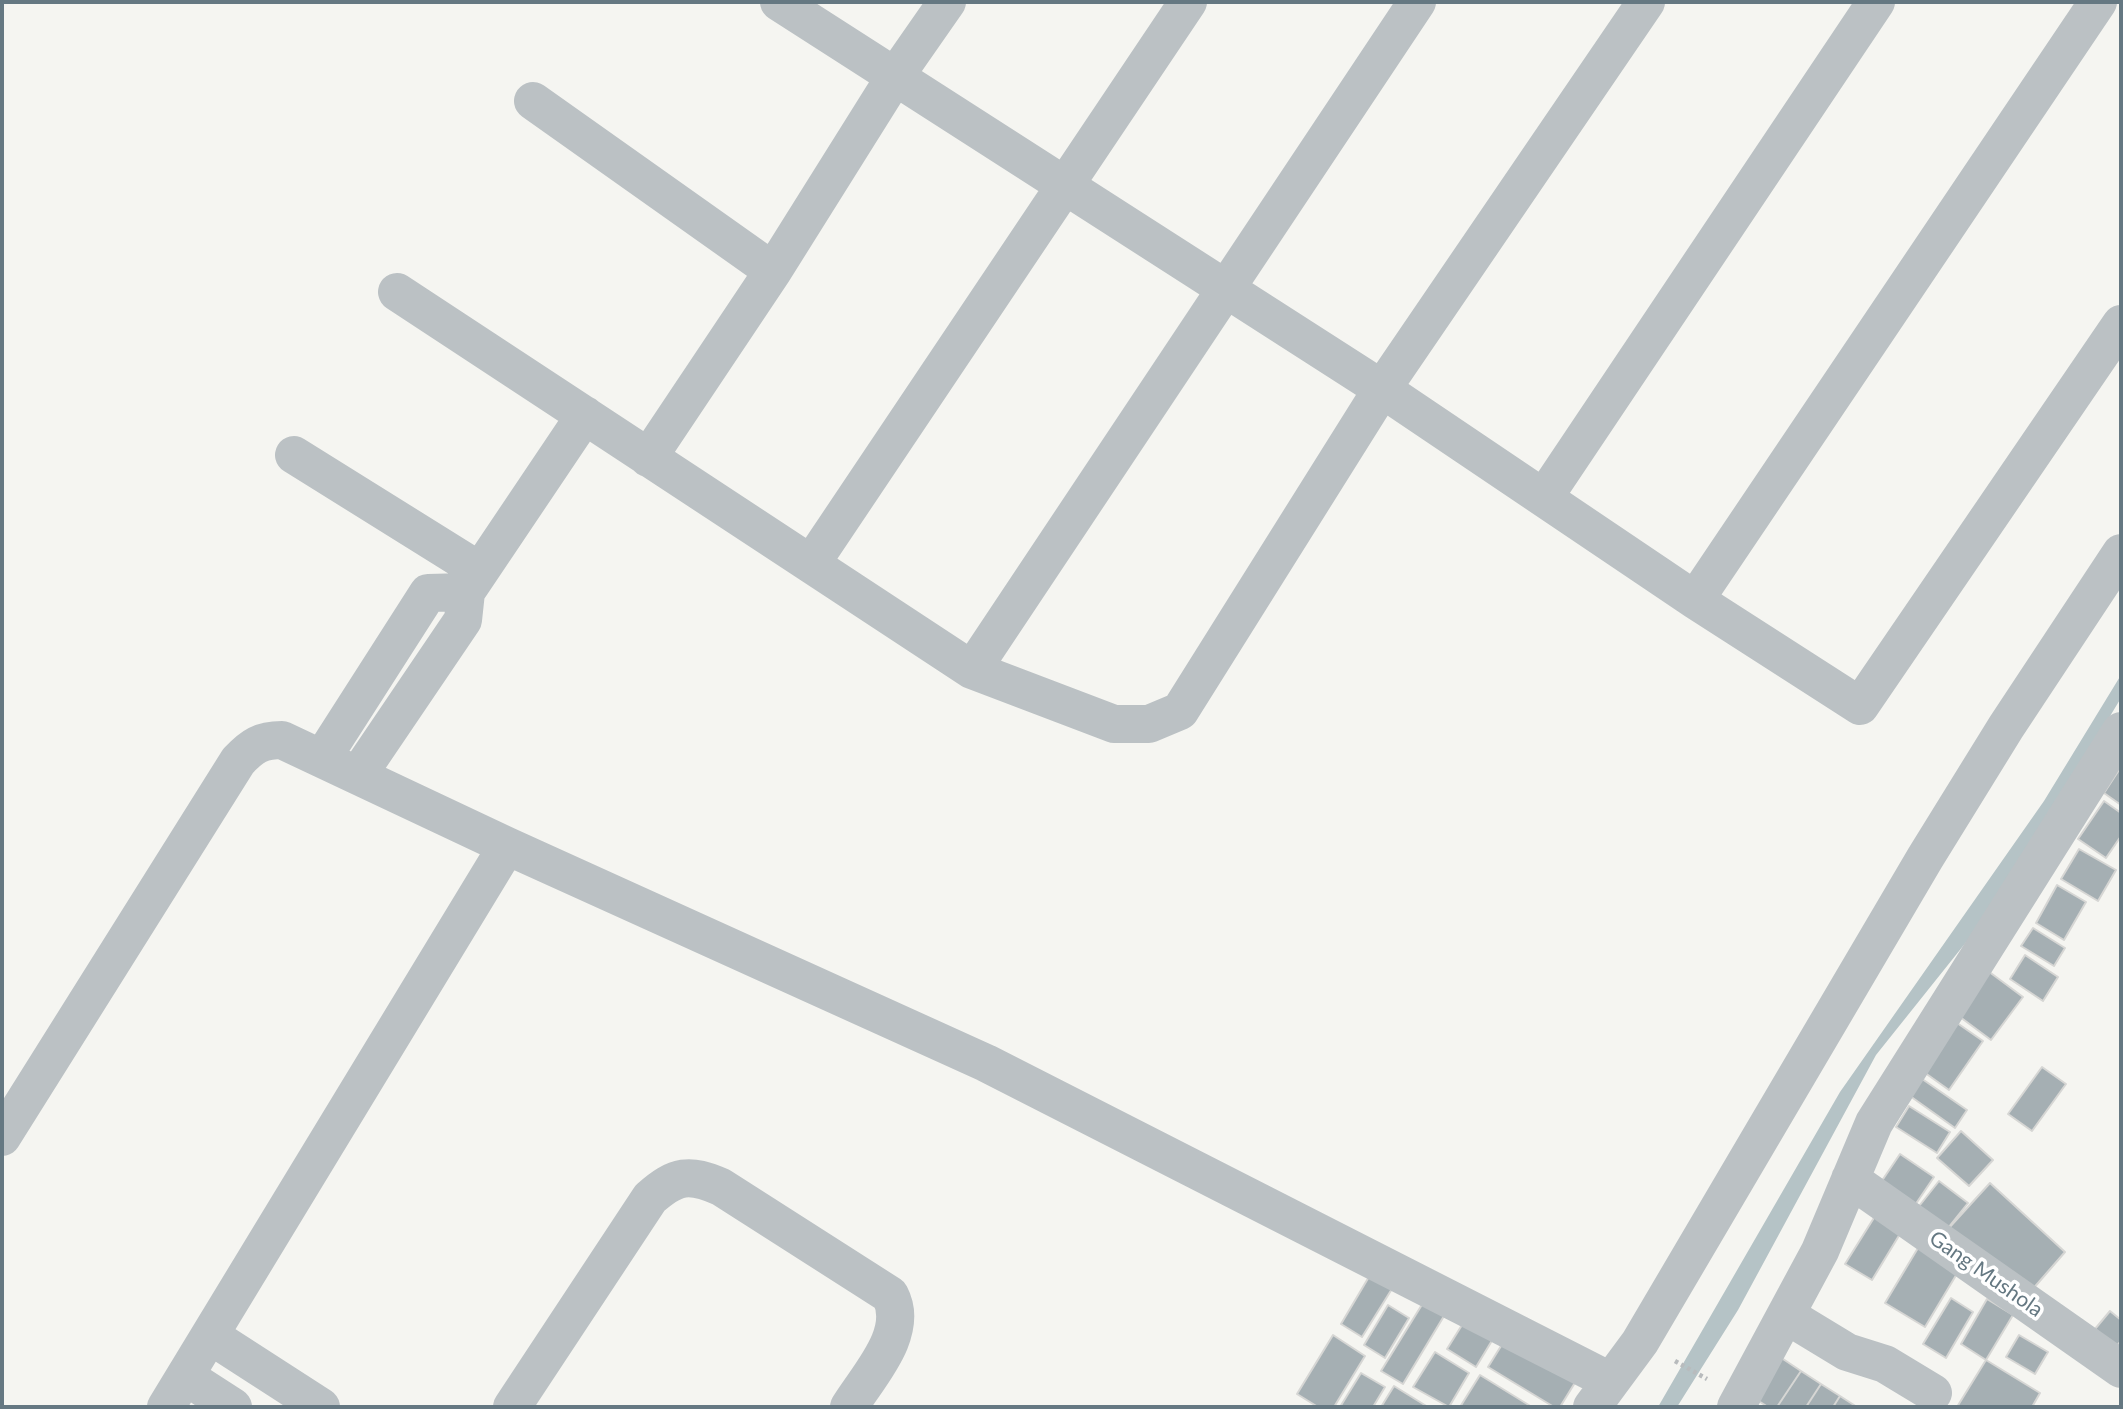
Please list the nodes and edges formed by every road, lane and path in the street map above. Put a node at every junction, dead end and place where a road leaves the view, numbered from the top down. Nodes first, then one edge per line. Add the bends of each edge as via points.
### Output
1 (779, 2) edge
2 (947, 2) edge
3 (1188, 2) edge
4 (1417, 2) edge
5 (1646, 2) edge
6 (1876, 2) edge
7 (2098, 2) edge
8 (894, 78) junction
9 (533, 101) dead end
10 (1065, 186) junction
11 (773, 271) junction
12 (1226, 289) junction
13 (397, 292) dead end
14 (2121, 324) edge
15 (1382, 389) junction
16 (585, 415) junction
17 (295, 455) dead end
18 (648, 458) junction
19 (1545, 496) junction
20 (2121, 553) edge
21 (811, 564) junction
22 (473, 582) junction
23 (1695, 600) junction
24 (972, 670) junction
25 (2121, 732) edge
26 (323, 757) junction
27 (358, 775) junction
28 (507, 846) junction
29 (2, 1137) edge
30 (1850, 1178) junction
31 (1786, 1315) junction
32 (211, 1335) junction
33 (1666, 1356) dead end
34 (2121, 1370) edge
35 (1708, 1380) dead end
36 (175, 1392) edge
37 (1933, 1393) dead end
38 (1602, 1394) edge
39 (1745, 1404) edge
40 (233, 1407) edge
41 (321, 1407) edge
42 (512, 1407) edge
43 (849, 1407) edge

1 - 8 street
2 - 8 street
3 - 10 street
4 - 12 street
5 - 15 street
6 - 19 street
7 - 23 street
8 - 10 street
8 - 11 street
9 - 11 street
10 - 12 street
10 - 21 street
11 - 18 street
12 - 15 street
12 - 24 street
13 - 16 street
14 - 23 street via 1860,706
15 - 19 street
15 - 24 street via 1180,711 1149,724 1114,724
16 - 18 street
16 - 22 street
17 - 22 street
18 - 21 street
19 - 23 street
20 - 38 street via 1925,858 1640,1342
21 - 24 street
22 - 26 street via 428,593
22 - 27 street via 463,620
25 - 30 street via 1903,1074 1874,1123
26 - 27 street
26 - 29 street via 282,740 267,740 252,746 238,761
27 - 28 street
28 - 32 street
28 - 38 street via 986,1063
30 - 31 street via 1820,1251
30 - 34 street, Gang Mushola
31 - 37 street via 1847,1352 1885,1364
31 - 39 street
32 - 36 street
32 - 41 street
33 - 35 path
36 - 40 street
42 - 43 street via 650,1198 667,1183 685,1177 721,1187 890,1295 897,1308 892,1337

